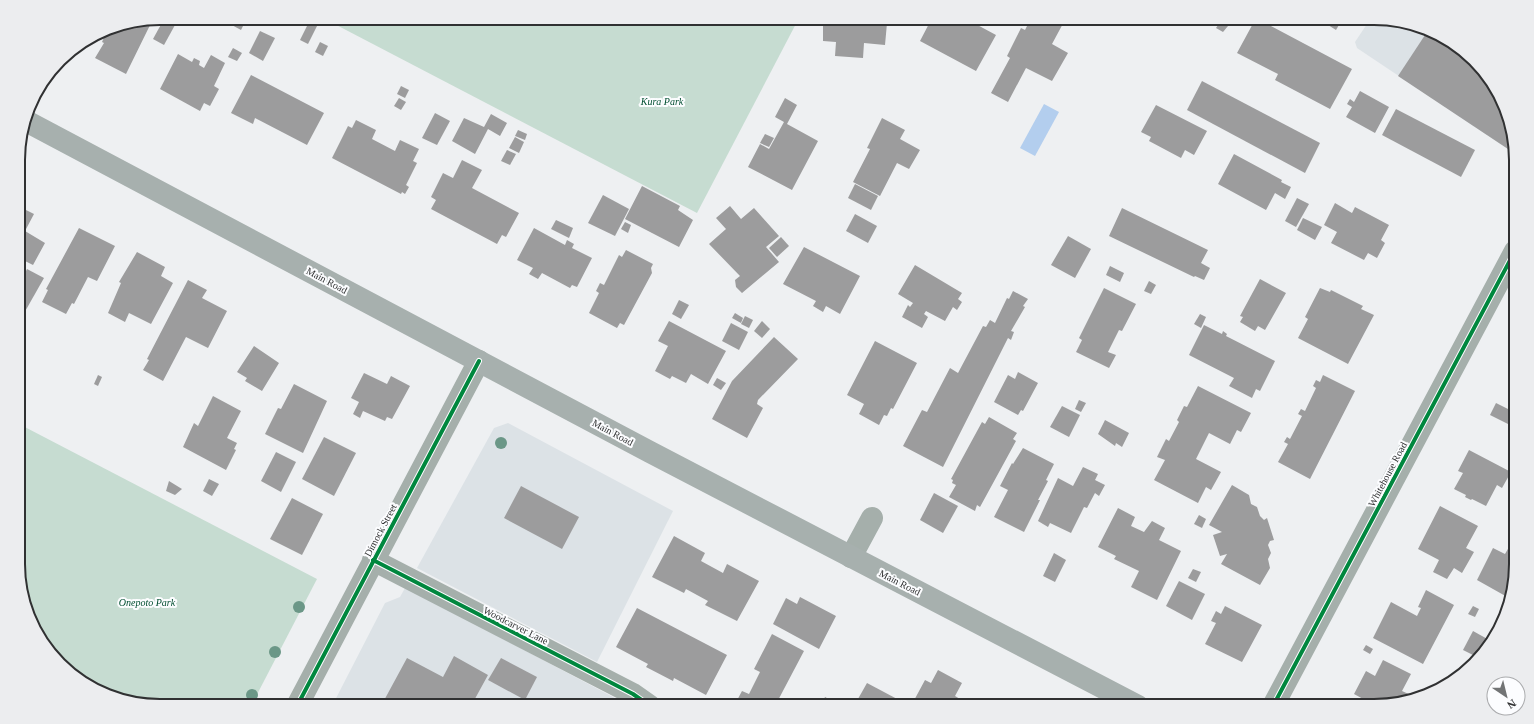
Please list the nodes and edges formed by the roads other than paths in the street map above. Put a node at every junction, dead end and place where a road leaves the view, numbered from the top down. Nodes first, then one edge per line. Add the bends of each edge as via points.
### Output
1 (30, 123) edge
2 (1509, 261) edge
3 (479, 361) junction
4 (872, 518) dead end
5 (852, 557) junction
6 (373, 560) junction
7 (301, 699) edge
8 (640, 699) edge
9 (1125, 699) edge
10 (1277, 699) edge

1 - 3 main road, Main Road
2 - 10 street, Whitehouse Road
3 - 5 main road, Main Road
3 - 6 street, Dimock Street
4 - 5 street
5 - 9 main road, Main Road
6 - 7 street, Dimock Street
6 - 8 street, Woodcarver Lane

